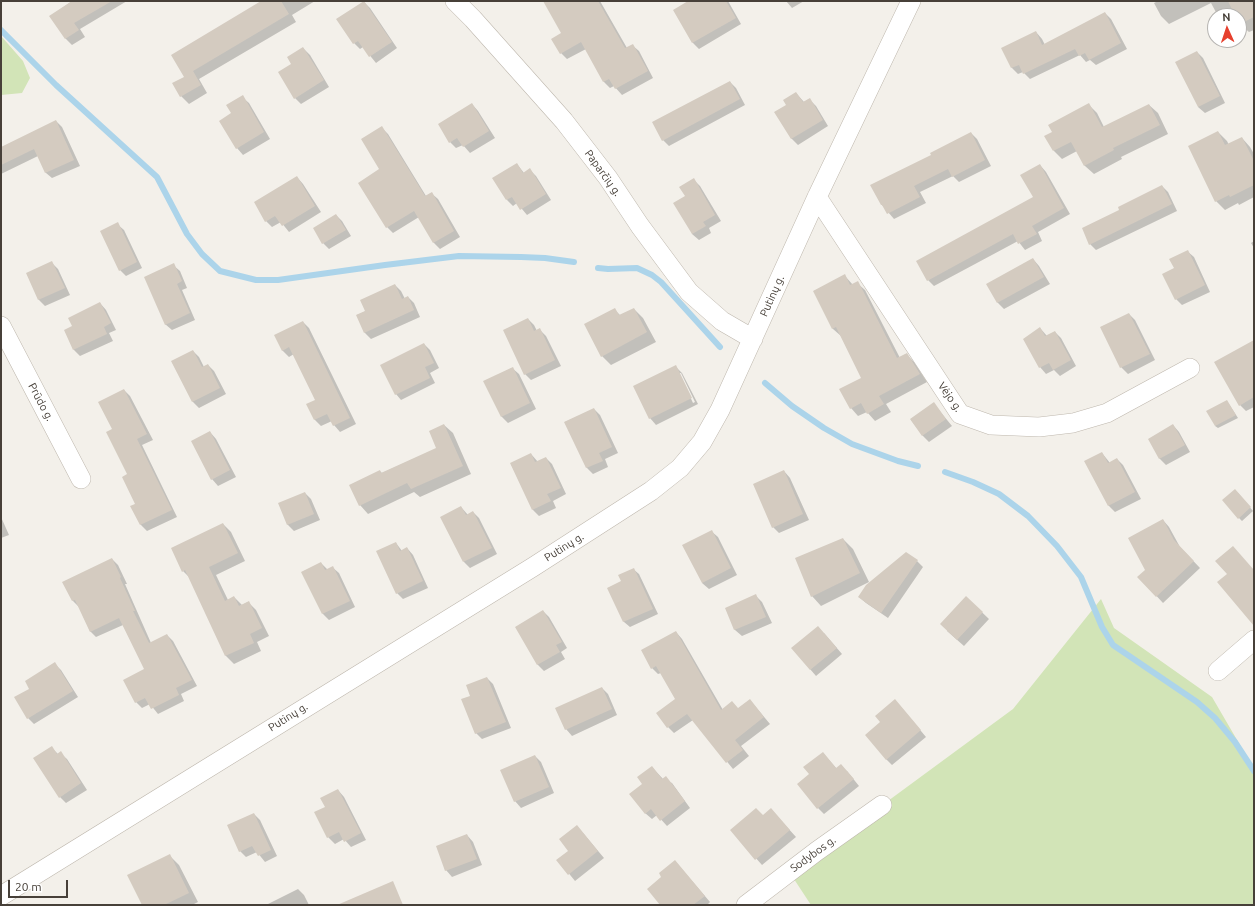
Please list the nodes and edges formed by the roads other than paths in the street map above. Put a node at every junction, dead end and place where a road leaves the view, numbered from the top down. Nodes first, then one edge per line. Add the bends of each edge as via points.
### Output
1 (455, 1) edge
2 (911, 1) edge
3 (817, 197) junction
4 (1, 326) edge
5 (753, 339) junction
6 (1190, 368) dead end
7 (81, 478) dead end
8 (1254, 640) edge
9 (1218, 671) dead end
10 (882, 805) dead end
11 (1, 896) edge
12 (746, 905) edge

1 - 5 street, Paparčių g. via 564,121 689,292 722,321
2 - 3 street, Putinų g.
3 - 5 street, Putinų g.
3 - 6 street, Vėjo g. via 960,414 991,426 1039,427 1073,424 1107,413
4 - 7 street, Prūdo g.
5 - 11 street, Putinų g. via 702,442 680,468 651,491
8 - 9 street
10 - 12 street, Sodybos g.

